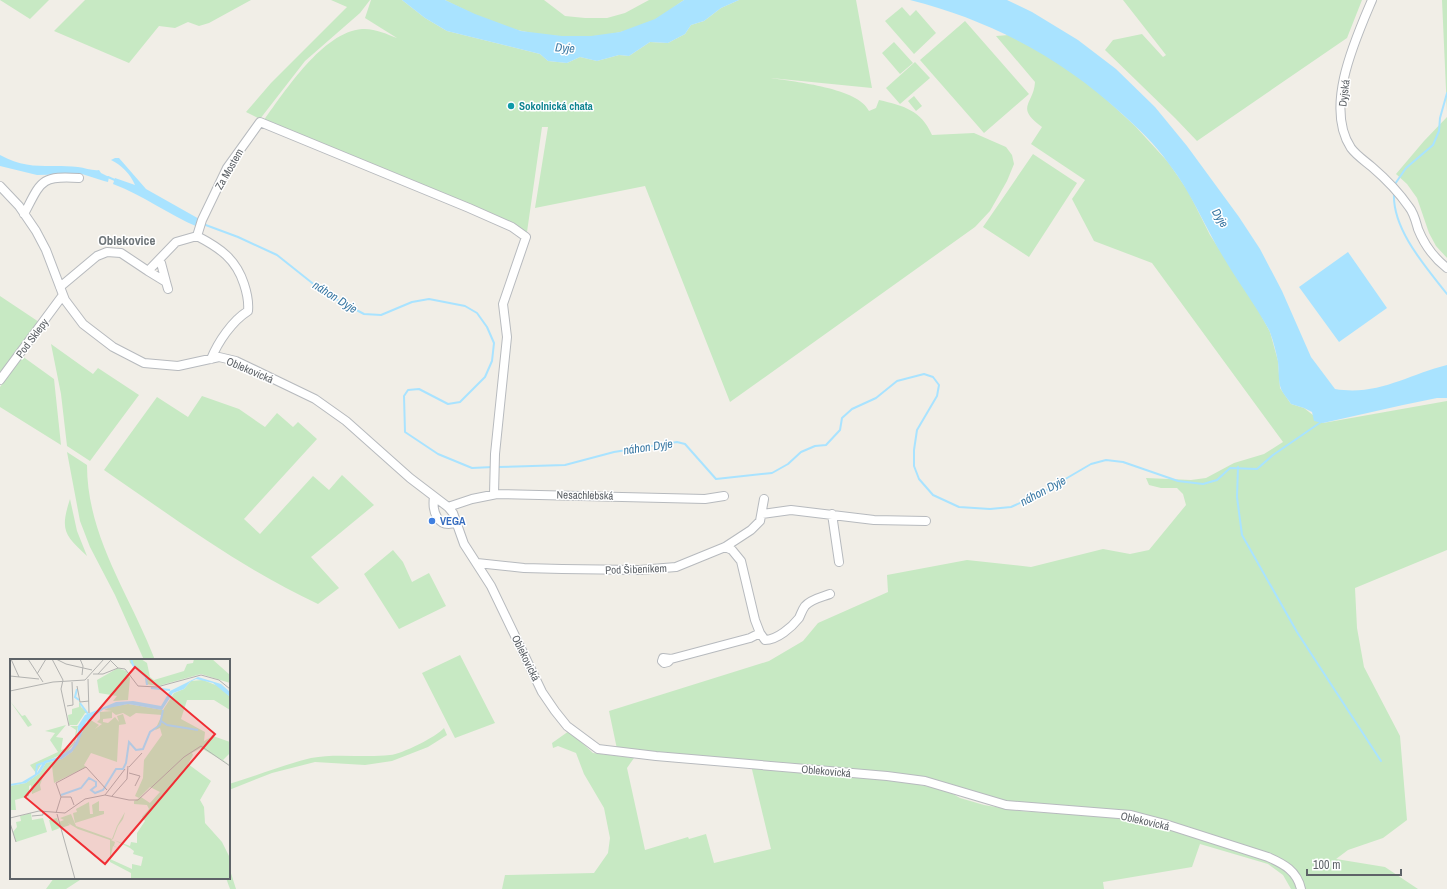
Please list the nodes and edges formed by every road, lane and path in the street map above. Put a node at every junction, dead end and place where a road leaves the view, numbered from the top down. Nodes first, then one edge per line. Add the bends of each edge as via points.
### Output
1 (1372, 0) edge
2 (79, 178) dead end
3 (1, 191) edge
4 (24, 214) junction
5 (198, 233) junction
6 (158, 261) junction
7 (1447, 268) edge
8 (148, 271) junction
9 (62, 291) junction
10 (211, 359) junction
11 (0, 380) edge
12 (494, 494) junction
13 (724, 496) dead end
14 (434, 497) junction
15 (764, 499) dead end
16 (448, 507) junction
17 (762, 514) junction
18 (832, 514) junction
19 (926, 521) dead end
20 (455, 523) junction
21 (725, 547) junction
22 (839, 562) dead end
23 (477, 563) junction
24 (830, 594) dead end
25 (760, 633) junction
26 (671, 659) dead end
27 (1301, 889) edge

1 - 7 street, Dyjská via 1355,39 1348,64 1342,96 1341,124 1351,149 1394,186 1410,208 1424,242
2 - 4 street via 55,177 43,182
3 - 4 street, Oblekovická
4 - 9 street, Oblekovická via 46,250
5 - 6 street via 176,242
5 - 10 street via 233,260 240,271 249,301 248,311 240,316 215,349
5 - 12 street, Za Mostem via 227,168 260,122 512,227 526,237 502,304 507,337 494,462
6 - 8 street
6 - 8 street, Pod Sklepy via 161,263 167,285
8 - 9 street, Pod Sklepy via 121,253 107,252 97,256
9 - 10 street, Oblekovická via 83,324 113,347 144,363 178,366
9 - 11 street, Pod Sklepy
10 - 14 street, Oblekovická via 219,357 236,361 315,399 346,421
12 - 13 street, Nesachlebská via 705,499
12 - 16 street, Nesachlebská via 472,498
14 - 16 street, Oblekovická
14 - 20 street via 434,512 438,520 443,524
15 - 17 street, Pod Šibeníkem
16 - 20 street, Oblekovická via 453,513
17 - 18 street via 791,510
17 - 21 street, Pod Šibeníkem via 760,521 751,530
18 - 19 street via 874,520
18 - 22 street
20 - 23 street, Oblekovická via 464,544
21 - 23 street, Pod Šibeníkem via 676,567 639,570 524,568
21 - 25 street via 732,550 741,561
23 - 27 street, Oblekovická via 554,711 567,726 598,749 887,776 925,781 1006,805 1131,816 1165,824 1282,863 1292,871
24 - 25 street via 805,606 799,618 772,640 766,640
25 - 26 street

